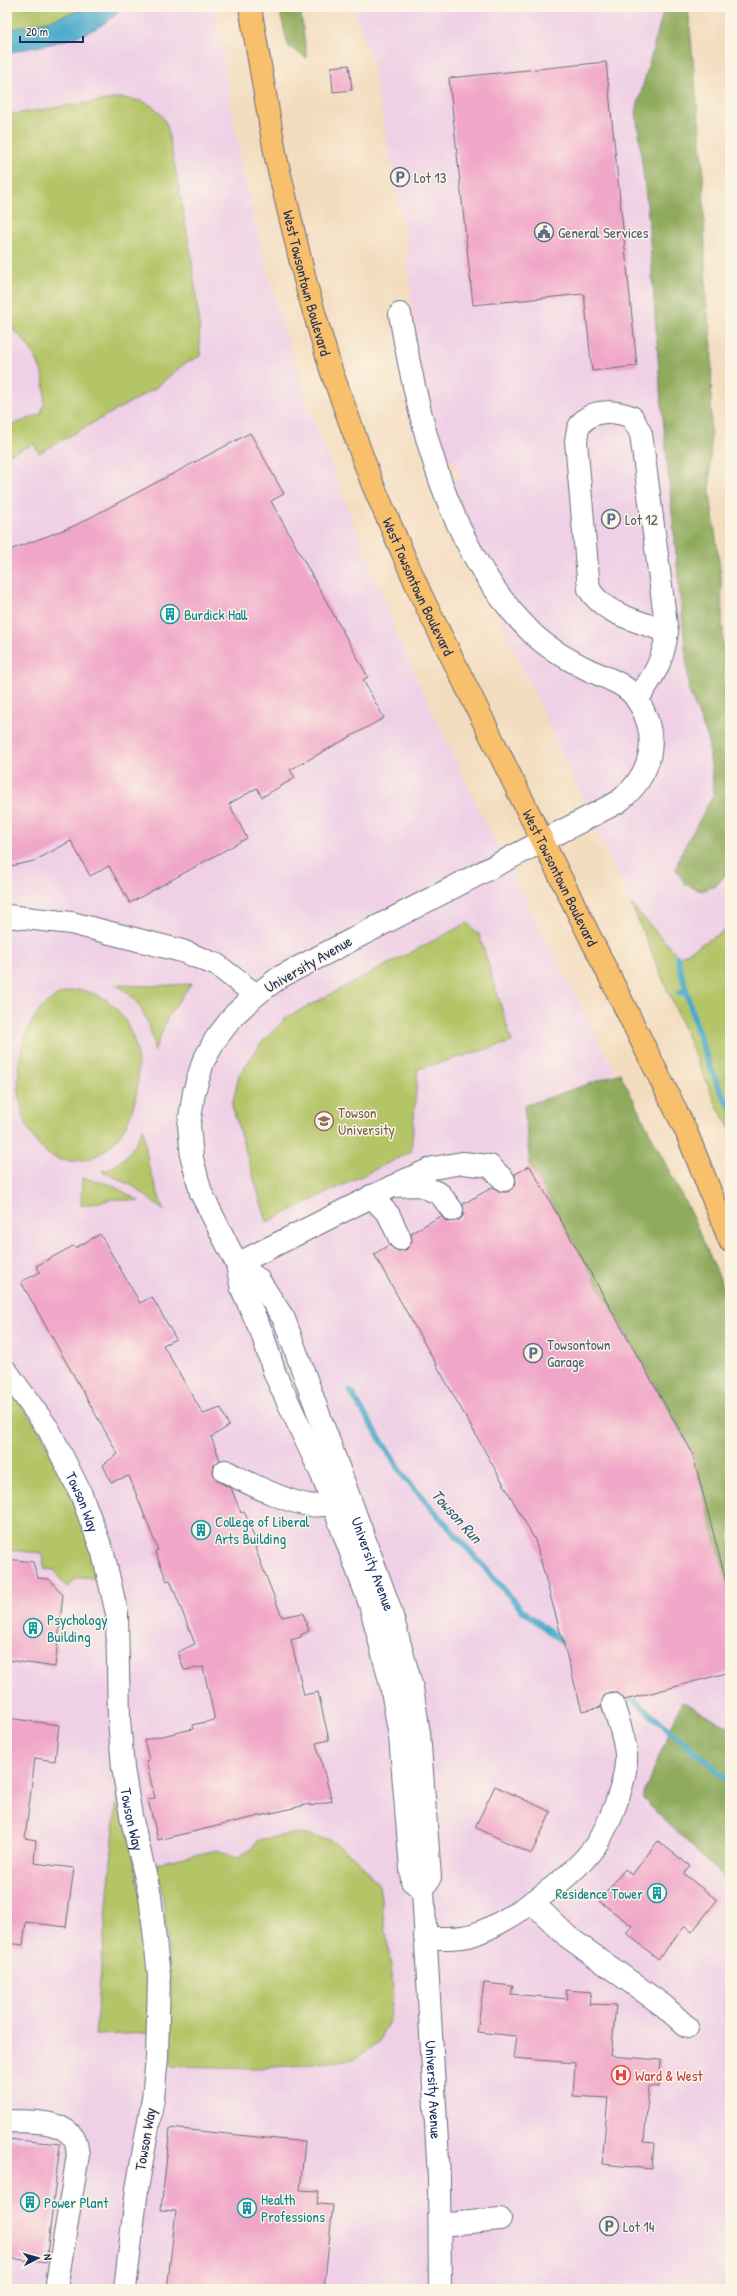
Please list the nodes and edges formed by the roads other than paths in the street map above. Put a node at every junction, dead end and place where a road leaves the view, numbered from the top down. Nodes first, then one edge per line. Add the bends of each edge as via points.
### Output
1 (250, 7) edge
2 (400, 314) dead end
3 (667, 632) junction
4 (638, 700) junction
5 (542, 841) junction
6 (7, 916) edge
7 (256, 994) junction
8 (686, 1131) junction
9 (504, 1180) dead end
10 (393, 1186) junction
11 (371, 1196) junction
12 (730, 1205) edge
13 (452, 1210) dead end
14 (400, 1239) dead end
15 (730, 1241) edge
16 (237, 1264) junction
17 (7, 1372) edge
18 (225, 1471) dead end
19 (341, 1499) junction
20 (613, 1704) dead end
21 (532, 1902) junction
22 (425, 1938) junction
23 (687, 2027) dead end
24 (7, 2121) edge
25 (500, 2219) dead end
26 (440, 2225) junction
27 (56, 2289) edge
28 (125, 2289) edge
29 (440, 2289) edge

1 - 5 main road, West Towsontown Boulevard via 264,99 289,216 320,332 348,421 391,529 421,595
2 - 4 street via 408,362 434,464 451,510 471,550 497,590 532,634 588,670 616,681
3 - 3 street via 641,434 632,417 616,411 592,414 579,426 576,441 589,589 604,607
3 - 4 street via 664,654
4 - 5 street, University Avenue via 651,732 648,765 639,782 618,802
5 - 7 street, University Avenue via 311,960
5 - 8 main road, West Towsontown Boulevard
6 - 7 street via 70,923 182,951 217,965
7 - 16 street, University Avenue via 234,1015 215,1040 194,1092 189,1125 192,1158 201,1193
8 - 12 main road, West Towsontown Boulevard
8 - 15 main road, West Towsontown Boulevard
9 - 10 street via 490,1166 462,1163 433,1168
10 - 11 street
10 - 13 street via 420,1185 440,1194
11 - 14 street via 389,1215
11 - 16 street
16 - 19 street, University Avenue via 242,1289 262,1333 275,1374 322,1475
16 - 19 street, University Avenue via 258,1280 284,1319
17 - 28 street, Towson Way via 49,1430 81,1494 103,1553 117,1614 118,1719 123,1768 150,1895 156,1936 159,1990 153,2098 137,2189
18 - 19 street via 284,1498 322,1506
19 - 22 street, University Avenue via 390,1609 412,1688 419,1733 430,1877 423,1890
20 - 21 street via 626,1754 621,1789 605,1830 593,1850 580,1864
21 - 22 street via 494,1925 467,1936
21 - 23 street via 568,1937 664,2006
22 - 26 street, University Avenue
24 - 27 street via 62,2127 76,2140 78,2155
25 - 26 street
26 - 29 street, University Avenue

